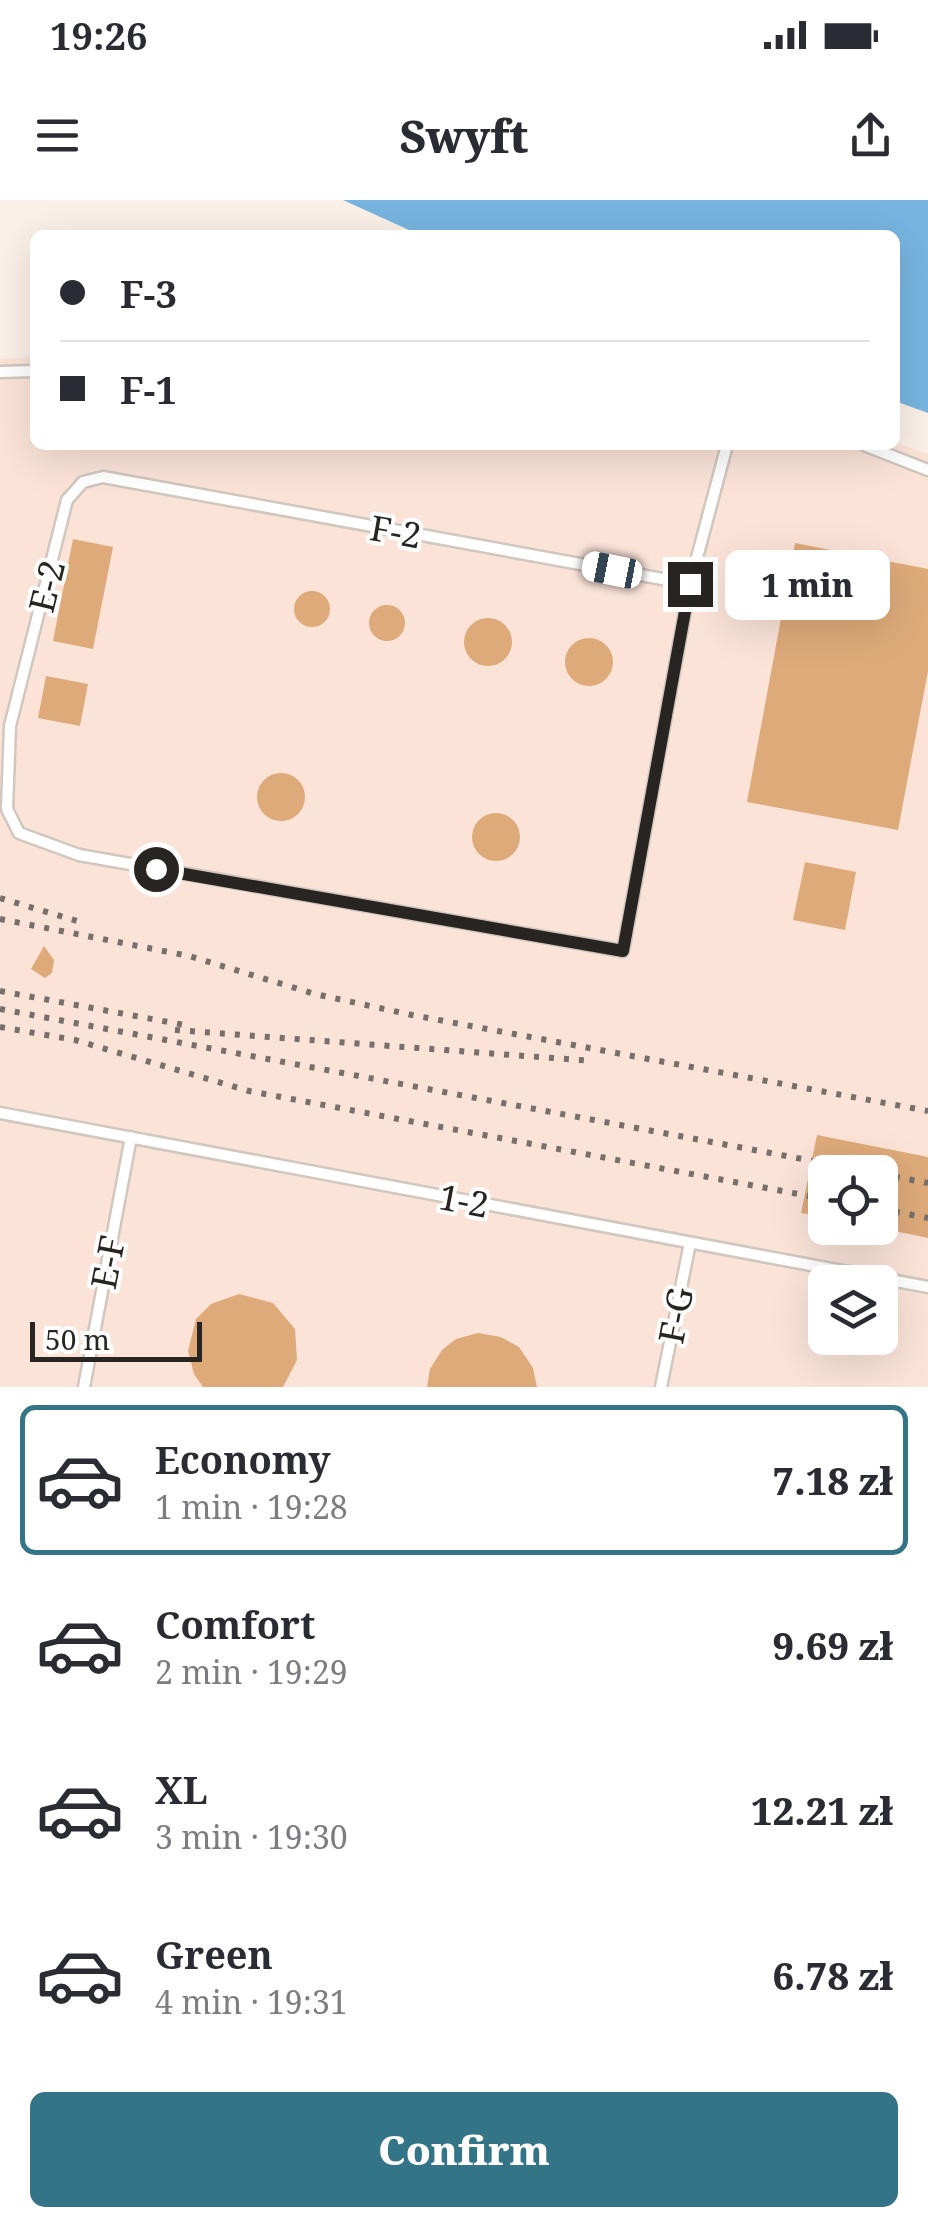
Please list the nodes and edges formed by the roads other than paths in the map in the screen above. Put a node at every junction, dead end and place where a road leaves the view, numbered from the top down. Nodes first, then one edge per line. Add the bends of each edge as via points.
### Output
1 (30, 370) edge
2 (0, 372) edge
3 (726, 450) edge
4 (877, 450) edge
5 (928, 470) edge
6 (103, 477) joint
7 (690, 584) junction
8 (5, 726) edge
9 (0, 1113) edge
10 (131, 1138) junction
11 (690, 1242) junction
12 (928, 1288) edge
13 (84, 1387) edge
14 (661, 1387) edge

1 - 2 lane
3 - 7 lane
4 - 5 lane
6 - 7 lane, F-2
6 - 8 lane, E-2 via 83,482 66,500
7 - 8 lane, E-2 via 623,951 78,855 19,833 7,809
9 - 10 lane, 1-2
10 - 11 lane, 1-2
10 - 13 lane, E-F
11 - 12 lane, 1-2
11 - 14 lane, F-G

